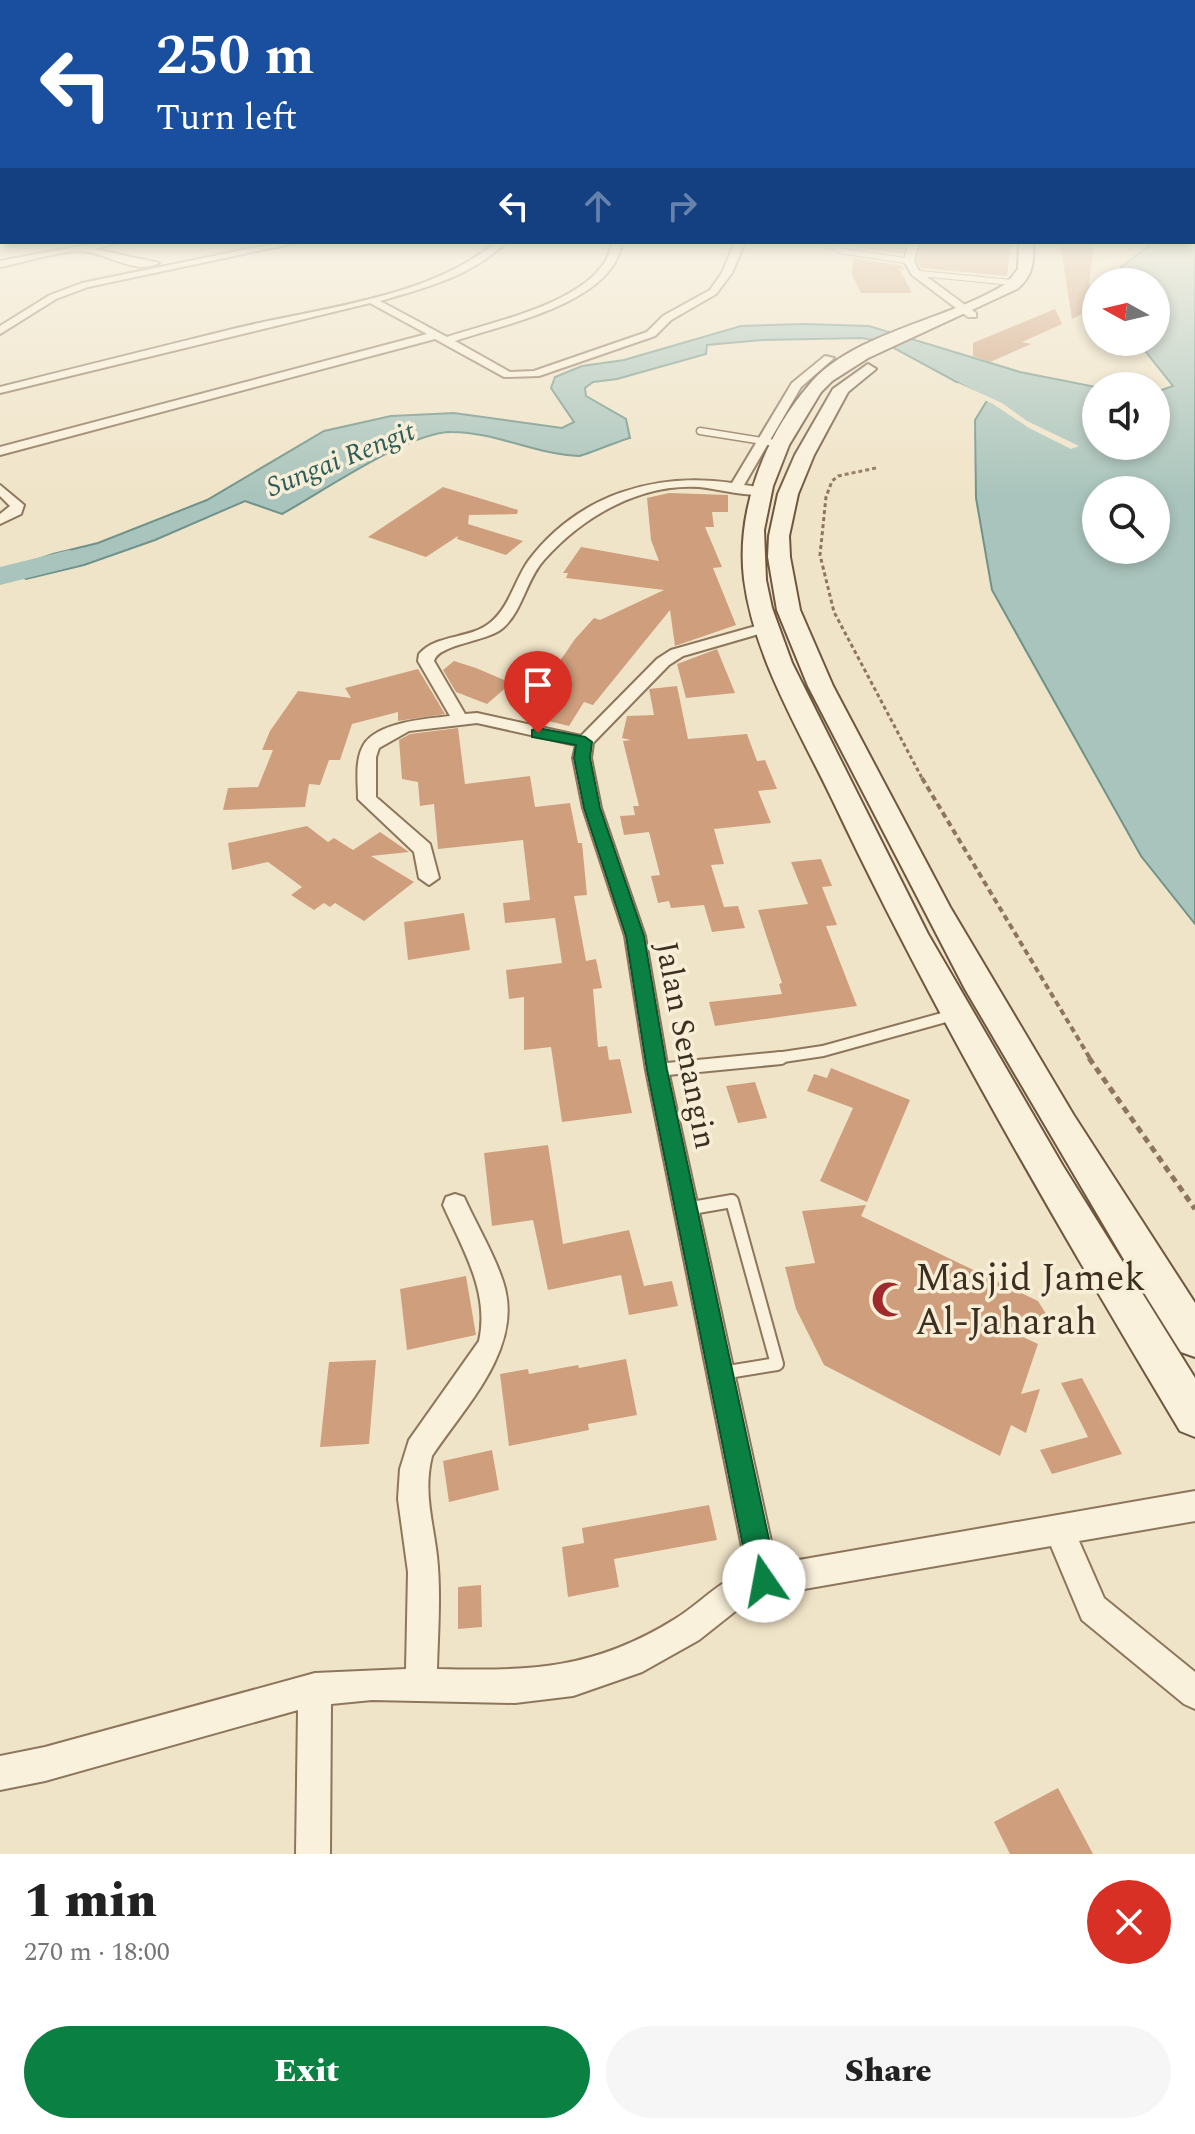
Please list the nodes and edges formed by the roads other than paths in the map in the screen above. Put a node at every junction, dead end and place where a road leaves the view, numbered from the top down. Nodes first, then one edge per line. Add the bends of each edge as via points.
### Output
1 (283, 322) edge
2 (408, 322) edge
3 (500, 322) edge
4 (663, 322) edge
5 (936, 322) edge
6 (954, 322) edge
7 (433, 336) junction
8 (445, 341) junction
9 (877, 355) junction
10 (829, 358) dead end
11 (0, 390) edge
12 (700, 431) dead end
13 (773, 442) junction
14 (0, 451) edge
15 (736, 488) junction
16 (0, 489) edge
17 (761, 491) junction
18 (0, 520) edge
19 (768, 627) junction
20 (460, 719) junction
21 (585, 742) junction
22 (429, 878) dead end
23 (954, 1014) junction
24 (657, 1070) junction
25 (455, 1205) dead end
26 (686, 1209) junction
27 (1195, 1338) edge
28 (720, 1373) junction
29 (1195, 1416) edge
30 (1195, 1506) edge
31 (1059, 1530) junction
32 (764, 1581) junction
33 (421, 1684) junction
34 (315, 1689) junction
35 (1195, 1693) edge
36 (0, 1773) edge
37 (313, 1854) edge

1 - 11 street
2 - 7 street
3 - 8 street
4 - 8 street via 630,343 522,376 508,375
5 - 9 main road
6 - 9 main road via 933,337
7 - 8 street
7 - 14 street
9 - 13 main road via 817,384
9 - 27 main road via 842,389 798,466 781,517 779,556 794,624 904,851 986,1003
10 - 13 street via 796,385
12 - 13 lane
13 - 15 street
13 - 17 main road
15 - 17 street
15 - 20 street via 675,482 636,491 557,541 536,560 494,627 427,654 426,661
16 - 18 street via 17,505
17 - 19 main road via 753,554
19 - 21 street via 670,658
19 - 23 main road via 874,860
20 - 21 street via 495,720
20 - 22 street via 393,731 371,745 367,757 367,799 423,849
21 - 24 street, Jalan Senangin via 582,758 592,808 635,936
23 - 24 lane via 823,1051
23 - 29 main road
24 - 26 street, Jalan Senangin
25 - 33 street via 493,1291 496,1323 491,1346 419,1450 413,1469 410,1501 423,1569
26 - 28 street, Jalan Senangin
26 - 28 lane via 732,1201 777,1364
28 - 32 street, Jalan Senangin
30 - 31 street
31 - 32 street
31 - 35 street via 1093,1609
32 - 33 street via 738,1590 688,1629 631,1661 573,1680 515,1687
33 - 34 street
34 - 36 street
34 - 37 street

